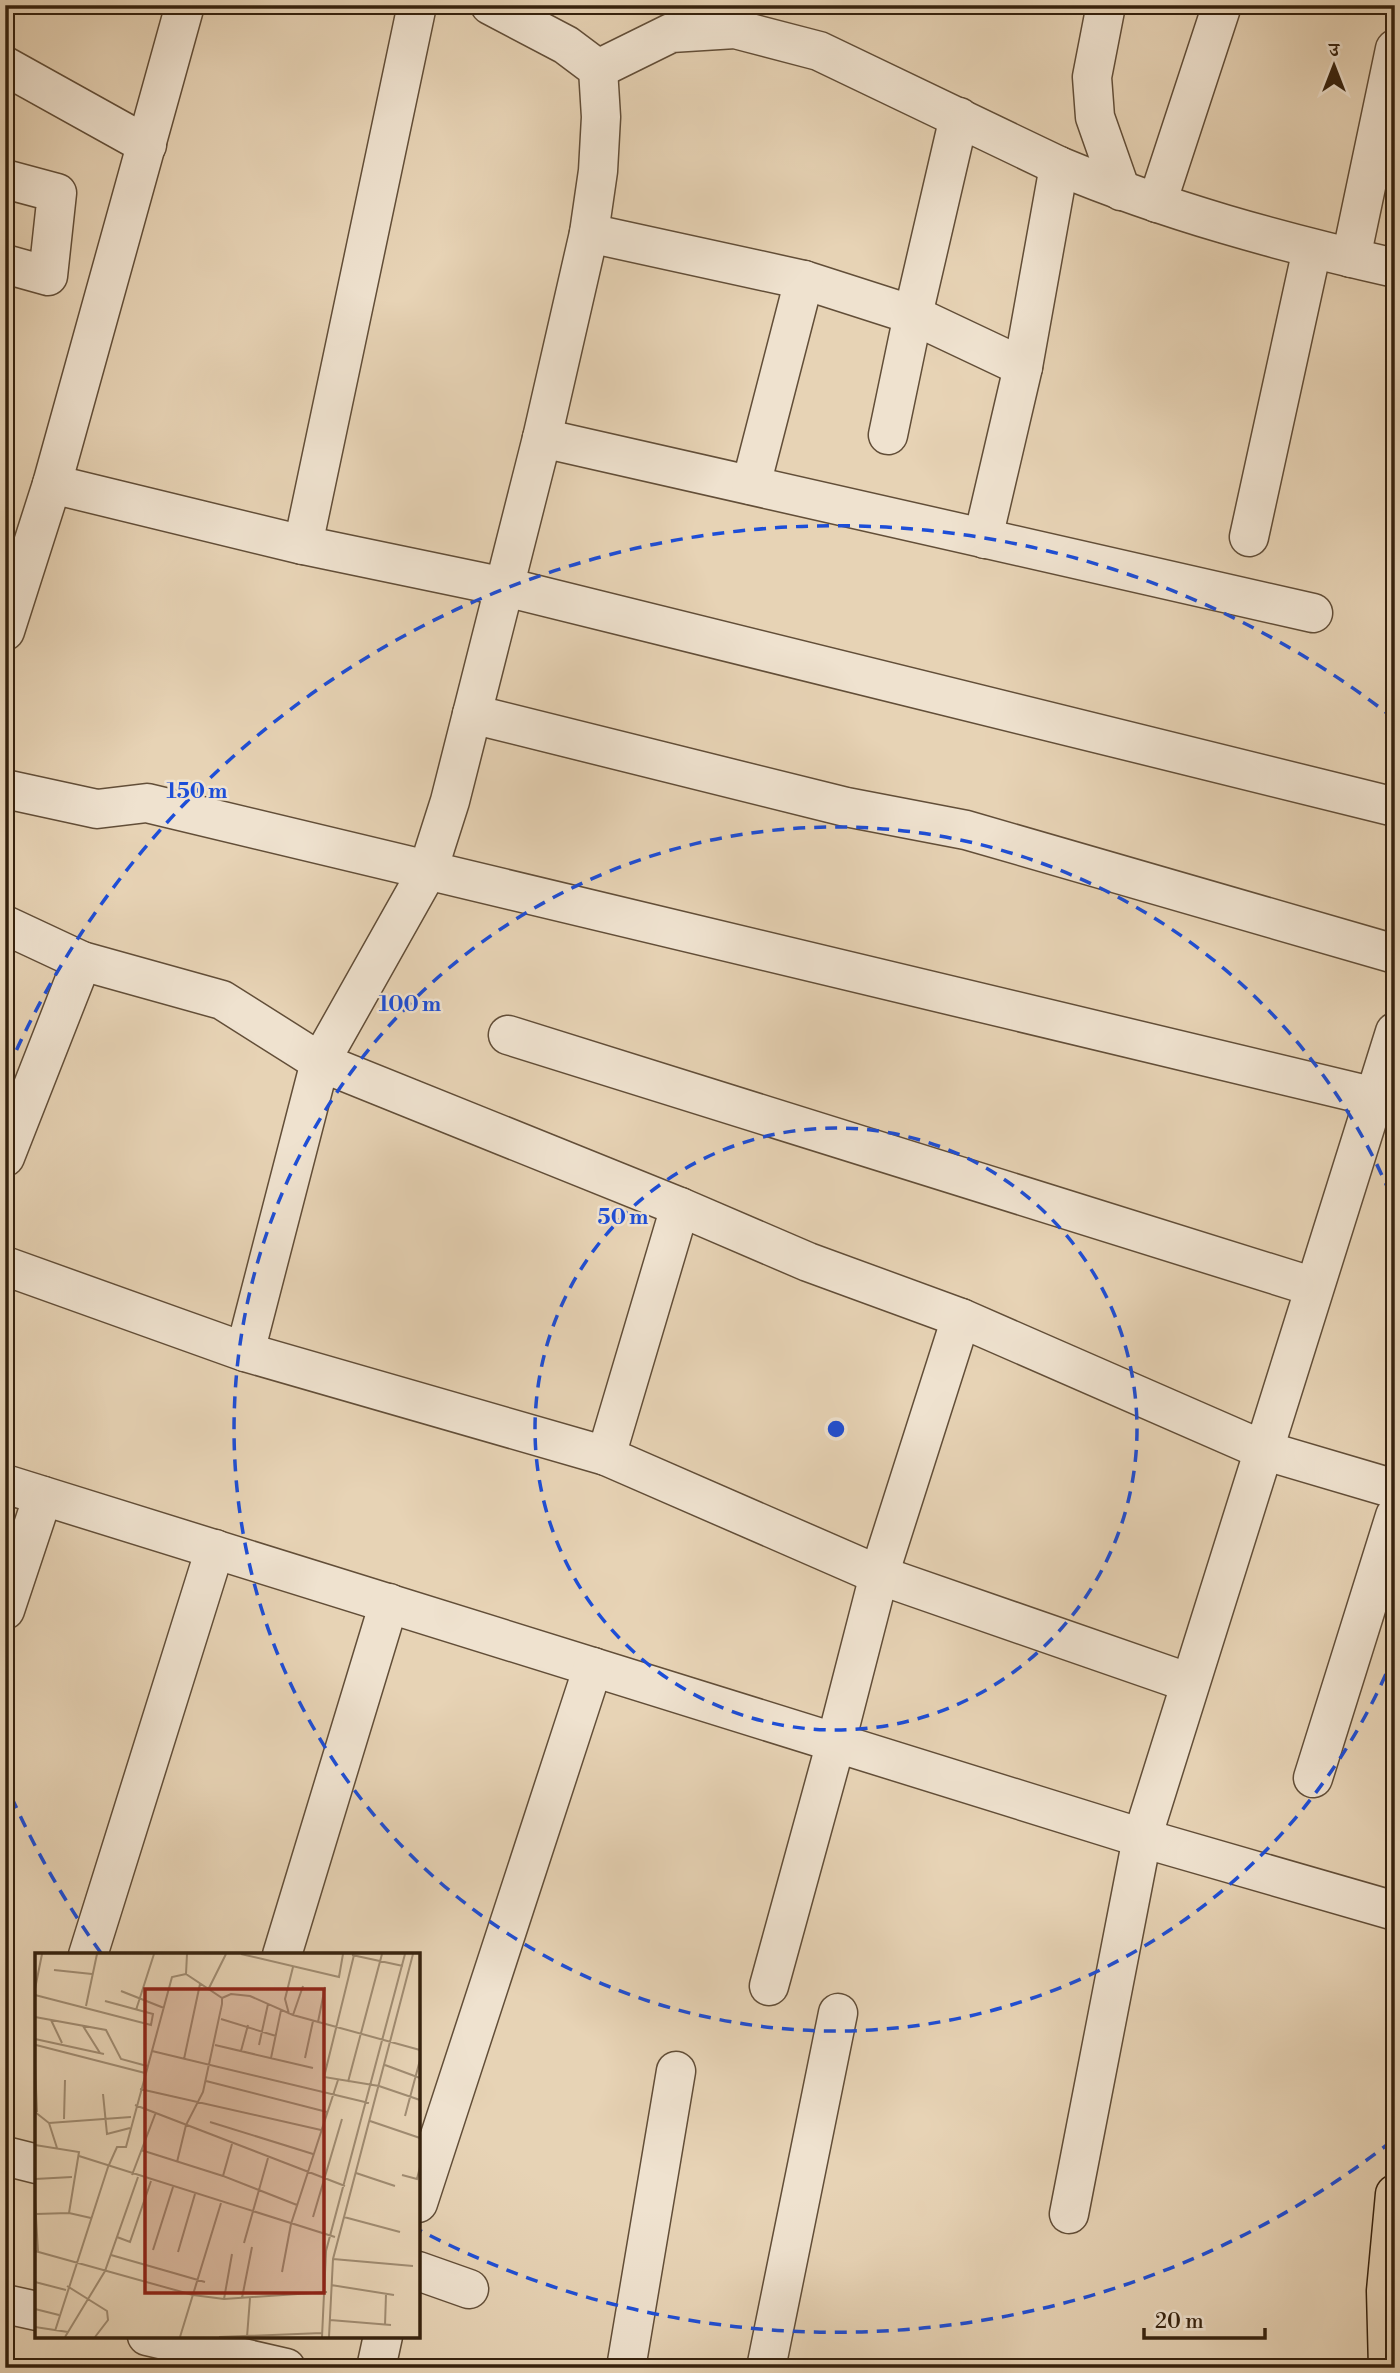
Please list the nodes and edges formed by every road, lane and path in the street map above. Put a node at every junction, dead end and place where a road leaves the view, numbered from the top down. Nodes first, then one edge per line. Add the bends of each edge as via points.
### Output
1 (185, 5) edge
2 (417, 5) edge
3 (1106, 5) edge
4 (1222, 5) edge
5 (492, 6) edge
6 (1395, 49) edge
7 (5, 66) edge
8 (598, 69) junction
9 (959, 117) junction
10 (147, 145) junction
11 (1089, 178) junction
12 (5, 179) edge
13 (1157, 203) junction
14 (589, 233) junction
15 (1312, 248) junction
16 (1351, 258) junction
17 (5, 264) edge
18 (1395, 268) edge
19 (804, 280) junction
20 (913, 315) junction
21 (1023, 367) junction
22 (888, 435) dead end
23 (542, 438) junction
24 (52, 484) junction
25 (751, 485) junction
26 (1249, 537) dead end
27 (985, 539) junction
28 (303, 545) junction
29 (505, 587) junction
30 (8, 612) edge
31 (1313, 613) dead end
32 (472, 714) junction
33 (5, 789) edge
34 (1395, 807) edge
35 (428, 870) junction
36 (5, 925) edge
37 (1395, 954) edge
38 (82, 961) junction
39 (1395, 1032) edge
40 (508, 1035) dead end
41 (320, 1062) junction
42 (1374, 1097) junction
43 (5, 1157) edge
44 (680, 1207) junction
45 (5, 1266) edge
46 (1314, 1287) junction
47 (961, 1318) junction
48 (245, 1352) junction
49 (1264, 1450) junction
50 (606, 1456) junction
51 (5, 1484) edge
52 (1395, 1489) edge
53 (43, 1496) junction
54 (1395, 1517) edge
55 (215, 1549) junction
56 (879, 1575) junction
57 (389, 1603) junction
58 (5, 1610) edge
59 (593, 1667) junction
60 (1190, 1683) junction
61 (836, 1742) junction
62 (1313, 1778) dead end
63 (1142, 1838) junction
64 (1395, 1911) edge
65 (89, 1953) edge
66 (283, 1953) edge
67 (769, 1986) dead end
68 (838, 2013) dead end
69 (676, 2071) dead end
70 (5, 2156) edge
71 (35, 2164) edge
72 (1395, 2194) edge
73 (420, 2197) edge
74 (1069, 2214) dead end
75 (420, 2272) edge
76 (469, 2288) dead end
77 (5, 2304) edge
78 (35, 2311) edge
79 (156, 2338) edge
80 (383, 2338) edge
81 (286, 2368) edge
82 (376, 2368) edge
83 (626, 2368) edge
84 (766, 2368) edge
85 (1388, 2368) edge

1 - 10 street
2 - 28 street
3 - 11 street via 1092,77 1095,117
4 - 13 street
5 - 8 street via 566,45
6 - 16 street
7 - 10 street
8 - 9 street via 671,33 735,29 818,51
8 - 14 street via 601,117
9 - 11 street
9 - 20 street
10 - 24 street
11 - 13 street
11 - 21 street
12 - 17 street via 57,192 48,276
13 - 15 street
14 - 19 street
14 - 23 street
15 - 16 street
15 - 26 street
16 - 18 street
19 - 20 street
19 - 25 street
20 - 21 street
20 - 22 street
21 - 27 street
23 - 25 street
23 - 29 street
24 - 28 street
24 - 30 street
25 - 27 street
27 - 31 street
28 - 29 street
29 - 32 street
29 - 34 street
32 - 35 street
32 - 37 street via 846,807 966,830
33 - 35 street via 97,809 147,803
35 - 41 street
35 - 42 street
36 - 38 street
38 - 41 street via 222,1000
38 - 43 street
39 - 42 street
40 - 46 street
41 - 44 street
41 - 48 street
42 - 46 street
44 - 47 street via 808,1262
44 - 50 street
45 - 48 street
46 - 49 street
47 - 49 street
47 - 56 street
48 - 50 street
49 - 52 street
49 - 60 street
50 - 56 street
51 - 53 street
53 - 55 street
53 - 58 street
54 - 62 street
55 - 57 street
55 - 65 street
56 - 60 street
56 - 61 street
57 - 59 street
57 - 66 street
59 - 61 street
59 - 73 street
60 - 63 street
61 - 63 street
61 - 67 street
63 - 64 street
63 - 74 street
68 - 84 street
69 - 83 street
70 - 71 street
72 - 85 main road via 1386,2291
75 - 76 street
77 - 78 street
79 - 81 street
80 - 82 street

